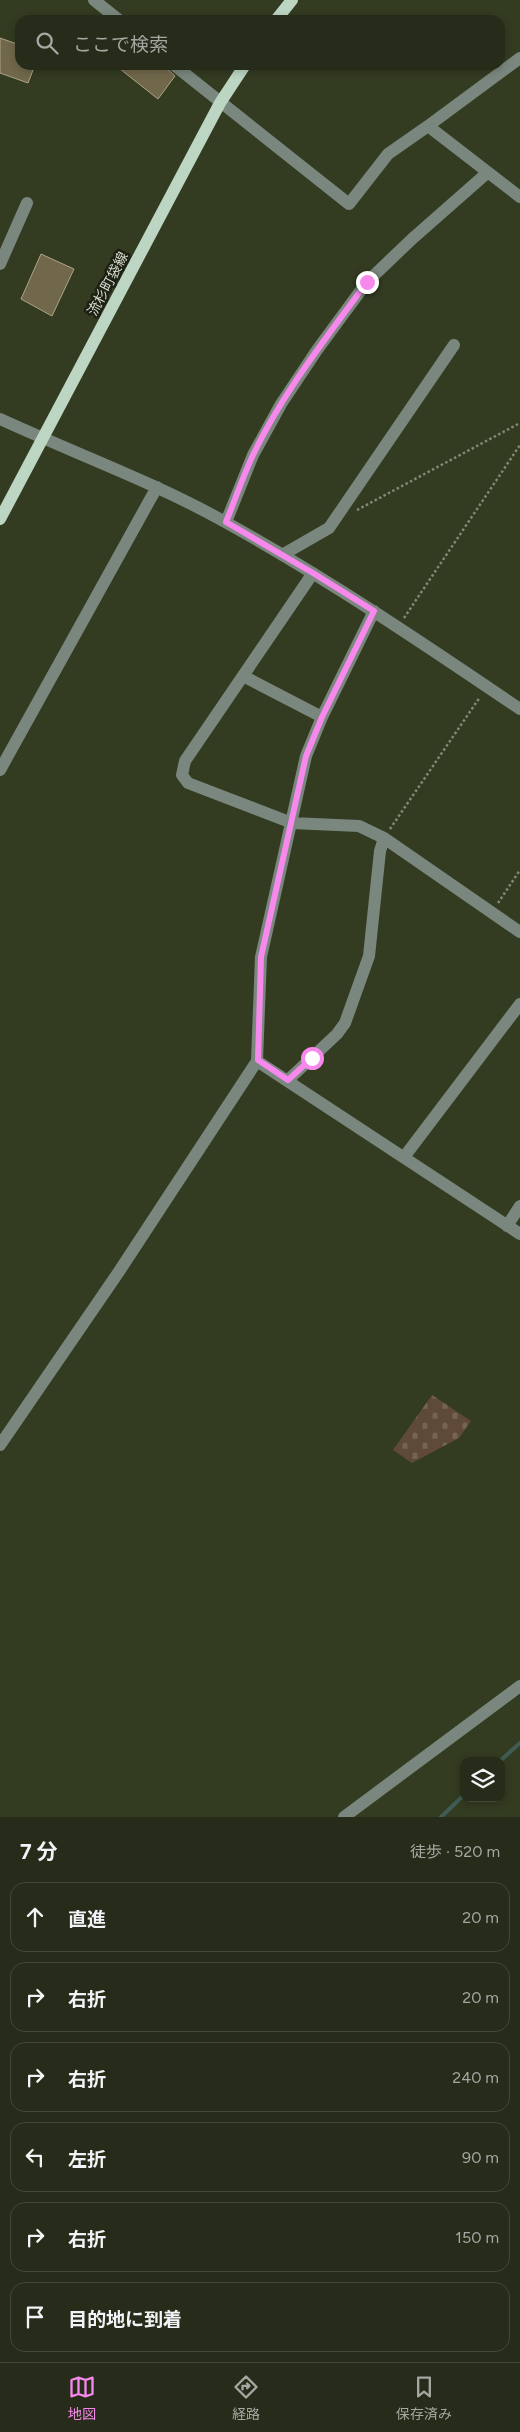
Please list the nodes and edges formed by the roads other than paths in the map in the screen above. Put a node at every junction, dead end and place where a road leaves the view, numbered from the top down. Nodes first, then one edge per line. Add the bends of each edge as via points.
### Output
1 (94, 0) edge
2 (292, 0) edge
3 (113, 15) edge
4 (280, 15) edge
5 (520, 58) edge
6 (505, 69) edge
7 (180, 70) edge
8 (242, 70) edge
9 (504, 70) edge
10 (220, 103) junction
11 (428, 126) junction
12 (487, 173) junction
13 (520, 197) edge
14 (27, 203) dead end
15 (0, 264) edge
16 (454, 345) dead end
17 (0, 419) edge
18 (42, 439) junction
19 (156, 487) junction
20 (0, 519) edge
21 (226, 522) junction
22 (282, 555) junction
23 (313, 573) junction
24 (374, 611) junction
25 (243, 676) junction
26 (520, 708) edge
27 (322, 717) junction
28 (0, 770) edge
29 (292, 822) junction
30 (384, 838) junction
31 (520, 932) edge
32 (520, 1004) edge
33 (258, 1060) junction
34 (288, 1080) junction
35 (404, 1157) junction
36 (520, 1206) edge
37 (507, 1226) junction
38 (520, 1234) edge
39 (0, 1445) edge
40 (520, 1686) edge
41 (344, 1817) edge

1 - 3 street
2 - 4 main road
5 - 6 street
7 - 10 street
8 - 10 main road, 流杉町袋線
9 - 11 street
10 - 11 street via 349,204 388,154
10 - 18 main road, 流杉町袋線
11 - 12 street
12 - 13 street
12 - 21 street via 367,282 281,404 253,455
14 - 15 street
16 - 22 street via 334,522
17 - 18 street
18 - 19 street
18 - 20 main road, 流杉町袋線
19 - 21 street
19 - 28 street
21 - 22 street
22 - 23 street
23 - 24 street
23 - 25 street
24 - 26 street
24 - 27 street
25 - 27 street
25 - 29 street via 185,761 182,775 188,783
27 - 29 street via 306,756
29 - 30 street via 360,826
29 - 33 street via 261,957
30 - 31 street
30 - 34 street via 369,956 345,1023
32 - 35 street
33 - 34 street
33 - 39 street
34 - 35 street
35 - 37 street
36 - 37 street
37 - 38 street
40 - 41 street

